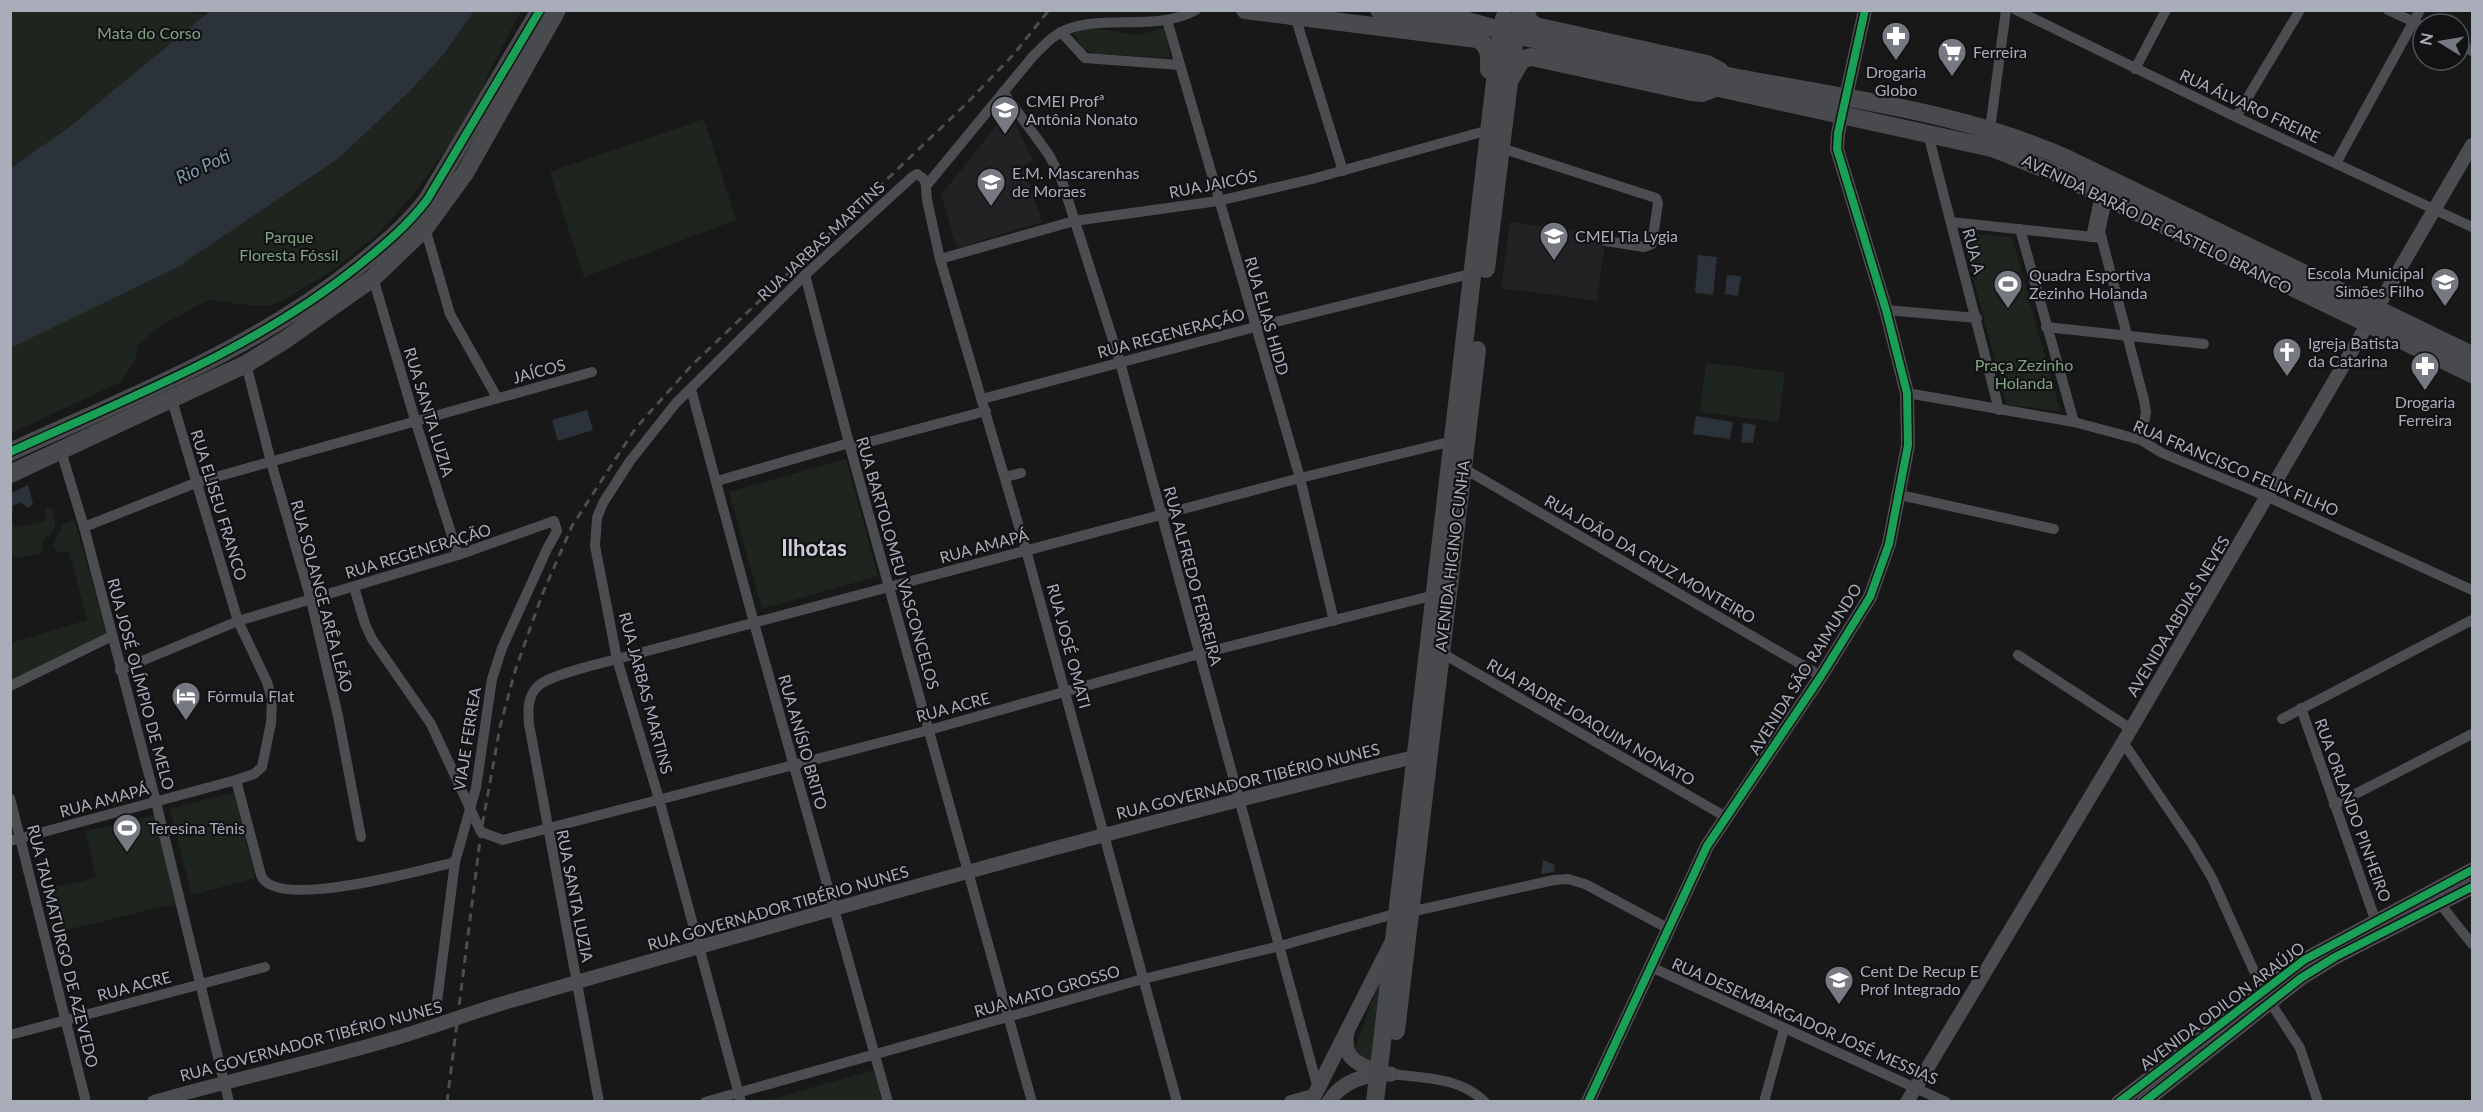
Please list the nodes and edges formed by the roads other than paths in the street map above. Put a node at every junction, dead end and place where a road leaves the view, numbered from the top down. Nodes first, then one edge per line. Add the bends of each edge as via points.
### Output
1 (540, 10) edge
2 (557, 10) edge
3 (1196, 10) edge
4 (1245, 10) edge
5 (1379, 10) edge
6 (1865, 10) edge
7 (2006, 10) edge
8 (2016, 10) edge
9 (2166, 10) edge
10 (2300, 10) edge
11 (2388, 10) edge
12 (1514, 14) edge
13 (1295, 16) junction
14 (1167, 20) junction
15 (2411, 20) edge
16 (1061, 32) junction
17 (2411, 35) edge
18 (534, 37) junction
19 (1180, 65) junction
20 (2135, 69) junction
21 (1719, 81) junction
22 (1501, 86) junction
23 (1003, 92) junction
24 (1844, 107) junction
25 (2236, 117) junction
26 (1990, 129) junction
27 (1490, 130) junction
28 (1928, 134) junction
29 (2472, 145) edge
30 (1501, 148) junction
31 (2336, 163) junction
32 (1343, 171) junction
33 (926, 186) junction
34 (2103, 197) junction
35 (1218, 201) junction
36 (2433, 210) junction
37 (1074, 221) junction
38 (1951, 222) junction
39 (2472, 227) edge
40 (425, 228) junction
41 (2020, 229) junction
42 (2098, 236) junction
43 (1606, 241) dead end
44 (940, 259) junction
45 (1474, 273) junction
46 (805, 275) junction
47 (373, 278) junction
48 (1886, 310) junction
49 (2371, 317) junction
50 (1977, 318) junction
51 (1255, 327) junction
52 (2046, 327) junction
53 (2126, 336) junction
54 (2204, 344) dead end
55 (2472, 356) edge
56 (1120, 362) junction
57 (246, 364) junction
58 (592, 372) dead end
59 (2472, 374) edge
60 (691, 389) junction
61 (1907, 393) junction
62 (171, 397) junction
63 (494, 399) junction
64 (982, 399) junction
65 (1999, 410) junction
66 (986, 411) junction
67 (2074, 422) junction
68 (416, 423) junction
69 (2141, 440) junction
70 (1453, 441) junction
71 (850, 445) junction
72 (61, 451) junction
73 (10, 453) edge
74 (271, 462) junction
75 (1463, 468) junction
76 (11, 473) edge
77 (1021, 473) dead end
78 (1005, 477) junction
79 (1300, 478) junction
80 (717, 481) junction
81 (198, 482) junction
82 (1900, 495) junction
83 (2268, 497) junction
84 (1161, 516) junction
85 (554, 521) joint
86 (84, 527) junction
87 (2054, 529) dead end
88 (1026, 550) junction
89 (458, 555) junction
90 (889, 586) junction
91 (354, 587) junction
92 (2472, 590) edge
93 (1435, 596) junction
94 (311, 600) junction
95 (2472, 620) edge
96 (238, 621) junction
97 (1334, 621) junction
98 (754, 623) junction
99 (112, 636) junction
100 (1440, 652) junction
101 (1199, 654) junction
102 (2018, 655) dead end
103 (617, 658) junction
104 (120, 670) junction
105 (1821, 676) junction
106 (10, 686) edge
107 (1066, 692) junction
108 (531, 696) joint
109 (2301, 708) junction
110 (2282, 719) dead end
111 (2131, 729) junction
112 (929, 730) junction
113 (2472, 734) edge
114 (2123, 742) junction
115 (1421, 761) junction
116 (794, 764) junction
117 (236, 780) junction
118 (10, 798) edge
119 (1240, 798) junction
120 (659, 799) junction
121 (156, 802) junction
122 (2334, 805) junction
123 (470, 810) junction
124 (1726, 817) junction
125 (547, 830) junction
126 (1105, 835) junction
127 (361, 837) dead end
128 (16, 840) edge
129 (455, 862) junction
130 (2472, 870) edge
131 (968, 871) junction
132 (2472, 887) edge
133 (2432, 890) junction
134 (2439, 904) junction
135 (835, 909) junction
136 (1404, 912) junction
137 (2376, 922) junction
138 (1669, 928) junction
139 (1393, 939) junction
140 (2472, 944) edge
141 (1280, 946) junction
142 (699, 948) junction
143 (265, 967) dead end
144 (1651, 967) junction
145 (1143, 980) junction
146 (576, 983) junction
147 (200, 984) junction
148 (2267, 997) junction
149 (436, 1009) dead end
150 (1009, 1017) junction
151 (66, 1019) junction
152 (1348, 1026) junction
153 (1784, 1029) junction
154 (10, 1035) edge
155 (875, 1054) junction
156 (1385, 1073) junction
157 (224, 1082) junction
158 (1916, 1088) junction
159 (1314, 1094) edge
160 (740, 1096) edge
161 (86, 1101) edge
162 (154, 1101) edge
163 (229, 1101) edge
164 (599, 1101) edge
165 (705, 1101) edge
166 (888, 1101) edge
167 (1032, 1101) edge
168 (1178, 1101) edge
169 (1291, 1101) edge
170 (1329, 1101) edge
171 (1375, 1101) edge
172 (1387, 1101) edge
173 (1485, 1101) edge
174 (1588, 1101) edge
175 (1764, 1101) edge
176 (1907, 1101) edge
177 (1946, 1101) edge
178 (2119, 1101) edge
179 (2144, 1101) edge
180 (2318, 1101) edge

1 - 18 main road
2 - 18 main road
3 - 14 street
4 - 13 main road
5 - 21 main road, AVENIDA BARÃO DE CASTELO BRANCO via 1460,19 1696,76 1705,85
6 - 24 street, AVENIDA SÃO RAIMUNDO
7 - 26 street
8 - 20 street, RUA ÁLVARO FREIRE
9 - 20 street
10 - 25 street
11 - 15 street
12 - 21 main road via 1536,26 1707,64 1719,69
12 - 22 main road, AVENIDA HIGINO CUNHA, bridge
13 - 22 main road via 1477,39 1488,50 1489,74
13 - 32 street
14 - 16 street via 1101,23
14 - 19 street, RUA ELIAS HIDD
16 - 19 street via 1085,58
16 - 23 street via 1034,55
17 - 31 street
18 - 40 main road via 465,173
18 - 73 main road via 427,200 378,251 320,296 229,351
19 - 35 street, RUA ELIAS HIDD
20 - 25 street, RUA ÁLVARO FREIRE
21 - 22 main road via 1702,93 1692,92 1532,57 1522,59
21 - 24 main road, AVENIDA BARÃO DE CASTELO BRANCO
22 - 27 main road, AVENIDA HIGINO CUNHA
22 - 30 main road, AVENIDA HIGINO CUNHA
23 - 33 street
23 - 37 street, RUA ALFREDO FERREIRA via 1049,155 1061,178
24 - 26 main road, AVENIDA BARÃO DE CASTELO BRANCO
24 - 28 main road, AVENIDA BARÃO DE CASTELO BRANCO
24 - 48 street, AVENIDA SÃO RAIMUNDO via 1837,149
25 - 31 street, RUA ÁLVARO FREIRE
26 - 49 main road, AVENIDA BARÃO DE CASTELO BRANCO via 2068,159
27 - 32 street, RUA JAICÓS
27 - 45 main road, AVENIDA HIGINO CUNHA
28 - 34 main road, AVENIDA BARÃO DE CASTELO BRANCO via 2022,158
28 - 38 street, RUA A
29 - 36 street, AVENIDA ABDIAS NEVES
30 - 43 street via 1656,198 1652,244 1648,247
30 - 75 main road, AVENIDA HIGINO CUNHA
31 - 36 street, RUA ÁLVARO FREIRE
32 - 35 street, RUA JAICÓS
33 - 44 street, RUA JOSÉ OMATI
33 - 46 street, RUA JARBAS MARTINS via 921,176 912,177
34 - 42 street
34 - 49 main road, AVENIDA BARÃO DE CASTELO BRANCO
35 - 37 street, RUA JAICÓS
35 - 51 street, RUA ELIAS HIDD
36 - 39 street, RUA ÁLVARO FREIRE
36 - 49 street, AVENIDA ABDIAS NEVES
37 - 44 street, RUA JAICÓS
37 - 56 street, RUA ALFREDO FERREIRA
38 - 41 street
38 - 50 street, RUA A
40 - 47 main road
40 - 63 street via 450,314 495,394
41 - 42 street
41 - 52 street
42 - 53 street
44 - 64 street, RUA JOSÉ OMATI
45 - 51 street, RUA REGENERAÇÃO
45 - 70 main road, AVENIDA HIGINO CUNHA
46 - 60 street, RUA JARBAS MARTINS
46 - 71 street, RUA BARTOLOMEU VASCONCELOS
47 - 57 main road
47 - 68 street, RUA SANTA LUZIA
48 - 50 street
48 - 61 street, AVENIDA SÃO RAIMUNDO
49 - 55 main road, AVENIDA BARÃO DE CASTELO BRANCO
49 - 59 main road, AVENIDA BARÃO DE CASTELO BRANCO
49 - 83 street, AVENIDA ABDIAS NEVES
50 - 65 street, RUA A
51 - 56 street, RUA REGENERAÇÃO
51 - 79 street, RUA ELIAS HIDD
52 - 53 street
52 - 67 street
53 - 54 street
53 - 69 street via 2146,412
56 - 64 street, RUA REGENERAÇÃO
56 - 84 street, RUA ALFREDO FERREIRA
57 - 62 main road
57 - 74 street, RUA SOLANGE ARÊA LEÃO
58 - 63 street, JAÍCOS
60 - 80 street, RUA ANÍSIO BRITO
60 - 103 street, RUA JARBAS MARTINS via 630,461 597,518 595,546
61 - 65 street, RUA FRANCISCO FELIX FILHO
61 - 82 street, AVENIDA SÃO RAIMUNDO via 1908,445
62 - 72 main road
62 - 81 street, RUA ELISEU FRANCO
63 - 68 street
64 - 66 street, RUA JOSÉ OMATI
65 - 67 street, RUA FRANCISCO FELIX FILHO
66 - 71 street
66 - 78 street, RUA JOSÉ OMATI
67 - 69 street, RUA FRANCISCO FELIX FILHO
68 - 74 street
68 - 89 street, RUA SANTA LUZIA
69 - 83 street, RUA FRANCISCO FELIX FILHO via 2162,453
70 - 79 street, RUA AMAPÁ
70 - 93 main road, AVENIDA HIGINO CUNHA
71 - 80 street
71 - 90 street, RUA BARTOLOMEU VASCONCELOS
72 - 76 main road
72 - 86 street, RUA JOSÉ OLÍMPIO DE MELO
74 - 81 street
74 - 94 street, RUA SOLANGE ARÊA LEÃO
75 - 100 main road, AVENIDA HIGINO CUNHA
75 - 105 street, RUA JOÃO DA CRUZ MONTEIRO
77 - 78 street
78 - 88 street, RUA JOSÉ OMATI
79 - 84 street, RUA AMAPÁ
79 - 97 street, RUA ELIAS HIDD
80 - 98 street, RUA ANÍSIO BRITO
81 - 86 street
81 - 96 street, RUA ELISEU FRANCO
82 - 87 street
82 - 105 street, AVENIDA SÃO RAIMUNDO via 1882,567 1870,597
83 - 92 street, RUA FRANCISCO FELIX FILHO
83 - 111 street, AVENIDA ABDIAS NEVES
84 - 88 street, RUA AMAPÁ
84 - 101 street, RUA ALFREDO FERREIRA
85 - 89 street, RUA REGENERAÇÃO
85 - 123 street, VIAJE FERREA via 557,531 502,648 492,679 482,758
86 - 99 street, RUA JOSÉ OLÍMPIO DE MELO
88 - 90 street, RUA AMAPÁ
88 - 107 street, RUA JOSÉ OMATI
89 - 91 street, RUA REGENERAÇÃO
90 - 98 street, RUA AMAPÁ
90 - 112 street, RUA BARTOLOMEU VASCONCELOS
91 - 94 street, RUA REGENERAÇÃO
91 - 123 street via 372,639 431,724
93 - 97 street, RUA ACRE
93 - 115 main road, AVENIDA HIGINO CUNHA
94 - 96 street, RUA REGENERAÇÃO
94 - 127 street, RUA SOLANGE ARÊA LEÃO
95 - 109 street
96 - 104 street, RUA REGENERAÇÃO
96 - 117 street, RUA AMAPÁ via 272,699 262,766 254,774
97 - 101 street, RUA ACRE
98 - 103 street, RUA AMAPÁ
98 - 116 street, RUA ANÍSIO BRITO
99 - 104 street, RUA JOSÉ OLÍMPIO DE MELO
99 - 106 street
100 - 115 main road, AVENIDA HIGINO CUNHA
100 - 124 street, RUA PADRE JOAQUIM NONATO
101 - 107 street, RUA ACRE
101 - 119 street, RUA ALFREDO FERREIRA
102 - 111 street
103 - 108 street, RUA AMAPÁ via 549,680
103 - 120 street, RUA JARBAS MARTINS
104 - 121 street, RUA JOSÉ OLÍMPIO DE MELO
105 - 124 street, AVENIDA SÃO RAIMUNDO
107 - 112 street, RUA ACRE
107 - 126 street, RUA JOSÉ OMATI
108 - 125 street, RUA SANTA LUZIA via 529,724
109 - 110 street
109 - 122 street, RUA ORLANDO PINHEIRO
111 - 114 street, AVENIDA ABDIAS NEVES
112 - 116 street, RUA ACRE
112 - 131 street, RUA BARTOLOMEU VASCONCELOS
113 - 122 street
114 - 148 street via 2212,878
114 - 158 street, AVENIDA ABDIAS NEVES
115 - 119 street, RUA GOVERNADOR TIBÉRIO NUNES
115 - 136 main road, AVENIDA HIGINO CUNHA
116 - 120 street, RUA ACRE
116 - 135 street, RUA ANÍSIO BRITO
117 - 121 street, RUA AMAPÁ
117 - 129 street via 253,847 266,883 274,886 327,890
118 - 128 street, RUA TAUMATURGO DE AZEVEDO
119 - 126 street, RUA GOVERNADOR TIBÉRIO NUNES
119 - 141 street, RUA ALFREDO FERREIRA
120 - 125 street, RUA ACRE
120 - 142 street, RUA JARBAS MARTINS
121 - 128 street, RUA AMAPÁ
121 - 147 street, RUA JOSÉ OLÍMPIO DE MELO
122 - 137 street, RUA ORLANDO PINHEIRO
123 - 125 street, RUA ACRE via 481,831 503,840
123 - 129 street, VIAJE FERREA
124 - 138 street, AVENIDA SÃO RAIMUNDO via 1707,846
125 - 146 street, RUA SANTA LUZIA
126 - 131 street, RUA GOVERNADOR TIBÉRIO NUNES
126 - 145 street, RUA JOSÉ OMATI
128 - 151 street, RUA TAUMATURGO DE AZEVEDO
129 - 149 street, VIAJE FERREA
130 - 133 main road, AVENIDA ODILON ARAÚJO
131 - 135 street, RUA GOVERNADOR TIBÉRIO NUNES
131 - 150 street, RUA BARTOLOMEU VASCONCELOS
132 - 134 main road, AVENIDA ODILON ARAÚJO
133 - 134 street
133 - 137 main road, AVENIDA ODILON ARAÚJO
134 - 140 street
134 - 148 main road, AVENIDA ODILON ARAÚJO
135 - 142 street, RUA GOVERNADOR TIBÉRIO NUNES
135 - 155 street, RUA ANÍSIO BRITO
136 - 138 street, RUA MATO GROSSO via 1568,879
136 - 139 main road, AVENIDA HIGINO CUNHA
136 - 141 street, RUA MATO GROSSO
136 - 156 main road, AVENIDA HIGINO CUNHA
137 - 148 main road, AVENIDA ODILON ARAÚJO via 2321,949
138 - 144 street, AVENIDA SÃO RAIMUNDO
139 - 152 main road
139 - 156 main road, AVENIDA HIGINO CUNHA
141 - 145 street, RUA MATO GROSSO
141 - 159 street, RUA ALFREDO FERREIRA
142 - 146 street, RUA GOVERNADOR TIBÉRIO NUNES
142 - 160 street, RUA JARBAS MARTINS
143 - 147 street, RUA ACRE
144 - 153 street, RUA DESEMBARGADOR JOSÉ MESSIAS
144 - 174 street, AVENIDA SÃO RAIMUNDO
145 - 150 street, RUA MATO GROSSO
145 - 168 street, RUA JOSÉ OMATI
146 - 157 street, RUA GOVERNADOR TIBÉRIO NUNES via 388,1040
146 - 164 street, RUA SANTA LUZIA
147 - 151 street, RUA ACRE
147 - 157 street, RUA JOSÉ OLÍMPIO DE MELO
148 - 178 main road, AVENIDA ODILON ARAÚJO
148 - 179 main road, AVENIDA ODILON ARAÚJO
148 - 180 street via 2300,1048
150 - 155 street, RUA MATO GROSSO
150 - 167 street, RUA BARTOLOMEU VASCONCELOS
151 - 154 street, RUA ACRE
151 - 161 street, RUA TAUMATURGO DE AZEVEDO
152 - 156 main road via 1345,1042 1349,1055 1360,1064
152 - 159 main road
153 - 158 street, RUA DESEMBARGADOR JOSÉ MESSIAS
153 - 175 street
155 - 160 street, RUA MATO GROSSO
155 - 166 street, RUA ANÍSIO BRITO
156 - 170 main road via 1344,1085
156 - 171 main road, AVENIDA HIGINO CUNHA
156 - 172 main road, AVENIDA HIGINO CUNHA
156 - 173 street via 1457,1083
157 - 162 street, RUA GOVERNADOR TIBÉRIO NUNES
157 - 163 street, RUA JOSÉ OLÍMPIO DE MELO
158 - 176 street, AVENIDA ABDIAS NEVES
158 - 177 street, RUA DESEMBARGADOR JOSÉ MESSIAS
159 - 169 street
160 - 165 street, RUA MATO GROSSO

